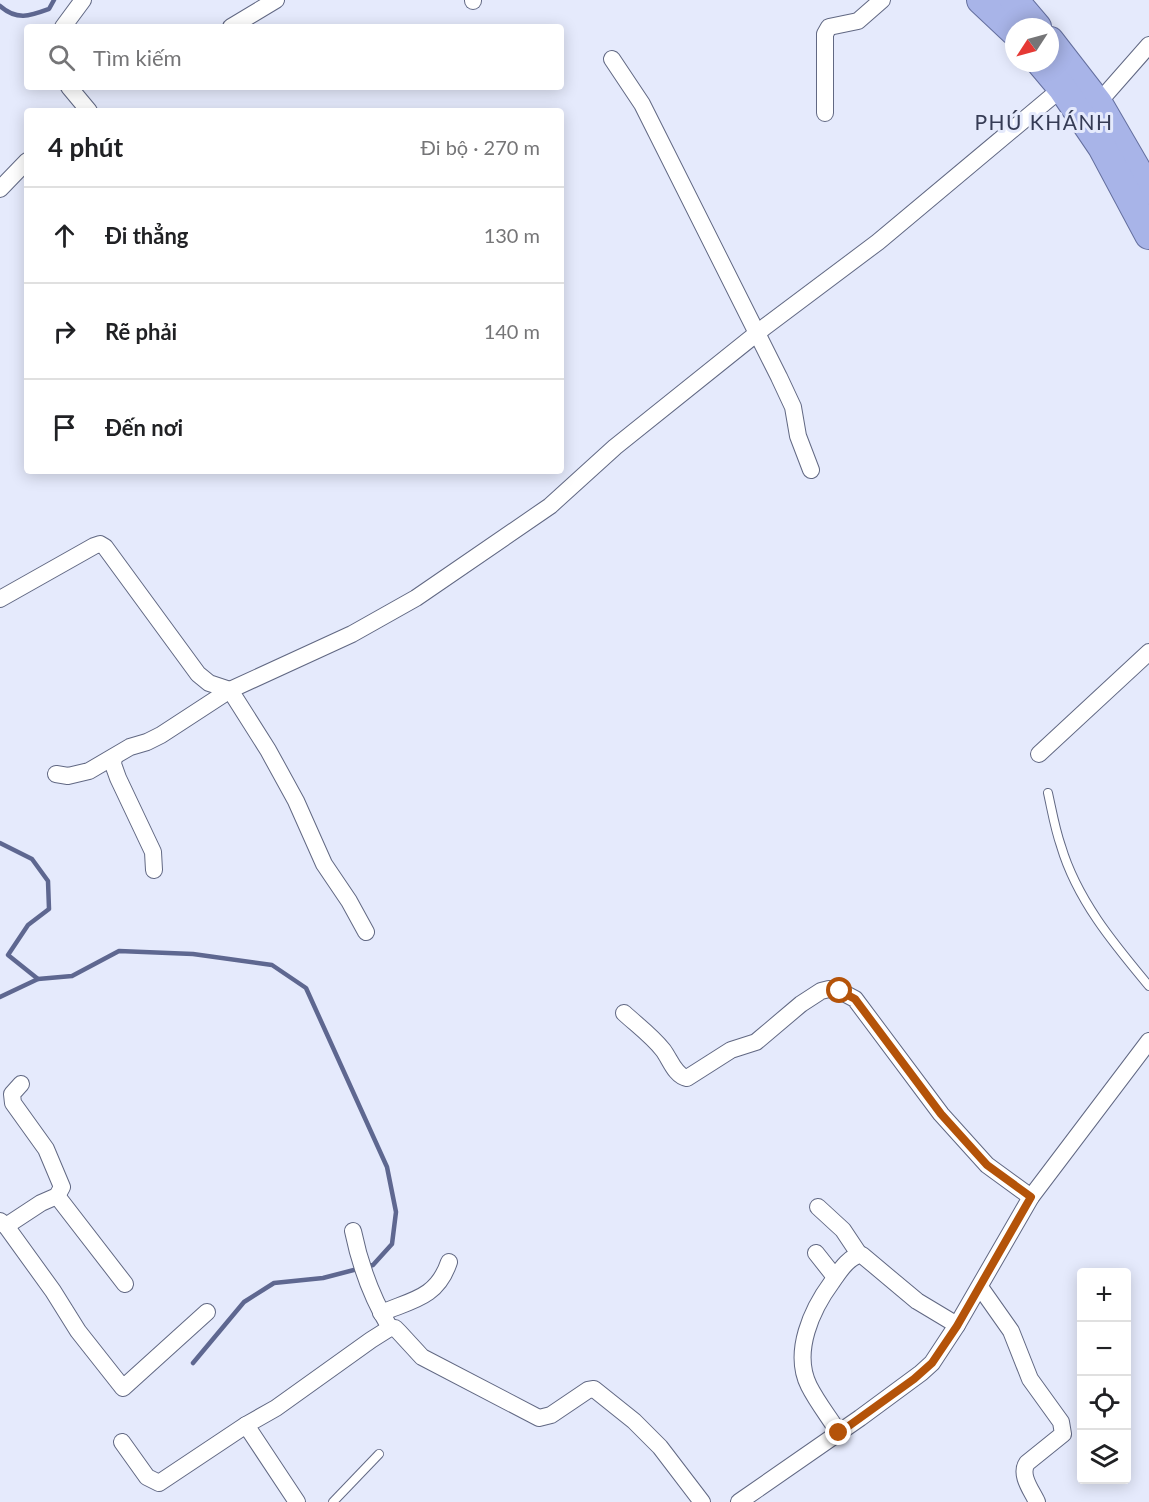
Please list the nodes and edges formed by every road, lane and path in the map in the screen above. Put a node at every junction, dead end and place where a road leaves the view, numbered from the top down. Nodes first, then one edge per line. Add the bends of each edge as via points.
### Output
1 (83, 0) edge
2 (276, 0) edge
3 (882, 0) edge
4 (981, 0) edge
5 (1014, 0) edge
6 (1029, 18) edge
7 (1005, 23) edge
8 (65, 24) edge
9 (236, 24) edge
10 (1149, 45) edge
11 (1059, 53) edge
12 (612, 60) dead end
13 (1049, 72) edge
14 (1062, 88) junction
15 (72, 90) edge
16 (1098, 103) junction
17 (86, 108) edge
18 (825, 113) dead end
19 (24, 164) edge
20 (0, 189) edge
21 (1149, 191) edge
22 (1149, 235) edge
23 (757, 333) junction
24 (811, 470) dead end
25 (0, 599) edge
26 (1149, 652) edge
27 (230, 690) junction
28 (1039, 754) dead end
29 (114, 756) junction
30 (56, 774) dead end
31 (1048, 793) dead end
32 (154, 870) dead end
33 (366, 932) dead end
34 (1149, 986) edge
35 (624, 1013) dead end
36 (1149, 1041) edge
37 (21, 1084) dead end
38 (57, 1196) junction
39 (1031, 1197) junction
40 (818, 1207) dead end
41 (3, 1224) edge
42 (353, 1231) dead end
43 (816, 1253) dead end
44 (859, 1254) junction
45 (449, 1262) dead end
46 (835, 1277) junction
47 (125, 1284) dead end
48 (980, 1287) junction
49 (207, 1312) dead end
50 (381, 1312) junction
51 (957, 1326) junction
52 (390, 1328) junction
53 (246, 1425) junction
54 (839, 1433) junction
55 (122, 1442) dead end
56 (379, 1454) dead end
57 (297, 1502) edge
58 (333, 1502) edge
59 (702, 1502) edge
60 (739, 1502) edge
61 (1037, 1502) edge

1 - 8 street
2 - 9 street
3 - 18 street via 858,21 829,27 825,34
4 - 7 highway
5 - 6 highway
10 - 16 street
11 - 16 highway
12 - 23 street via 642,104
13 - 14 highway
14 - 22 highway via 1102,147
14 - 23 street via 878,242
15 - 17 street
16 - 21 highway
19 - 20 street
23 - 24 street via 793,407 798,436
23 - 27 street via 615,447 550,506 426,591 351,634
25 - 27 street via 100,544 198,674 209,683
26 - 28 street
27 - 29 street via 161,735
27 - 33 street via 268,750 324,864
29 - 30 street via 81,773
29 - 32 street via 118,778 153,852
31 - 34 lane via 1061,848 1077,885 1107,936
35 - 39 street via 661,1047 676,1071 687,1078 731,1050 756,1042 821,992 829,989 848,993 941,1114 987,1165
36 - 39 street
37 - 38 street via 12,1094 13,1103 46,1149 62,1188
38 - 41 street
38 - 47 street
39 - 48 street
40 - 44 street via 843,1230
41 - 49 street via 123,1388
42 - 50 street via 359,1261
43 - 46 street
44 - 46 street
44 - 51 street
45 - 50 street via 431,1293
46 - 54 street via 818,1301 803,1346 808,1385
48 - 51 street
48 - 61 street via 1011,1331 1030,1378 1057,1414 1063,1429 1063,1434 1024,1468
50 - 52 street
51 - 54 street via 927,1368
52 - 53 street
52 - 59 street via 395,1328 422,1358 539,1418 594,1389 660,1447
53 - 55 street via 159,1483 147,1477
53 - 57 street
54 - 60 street
56 - 58 lane

